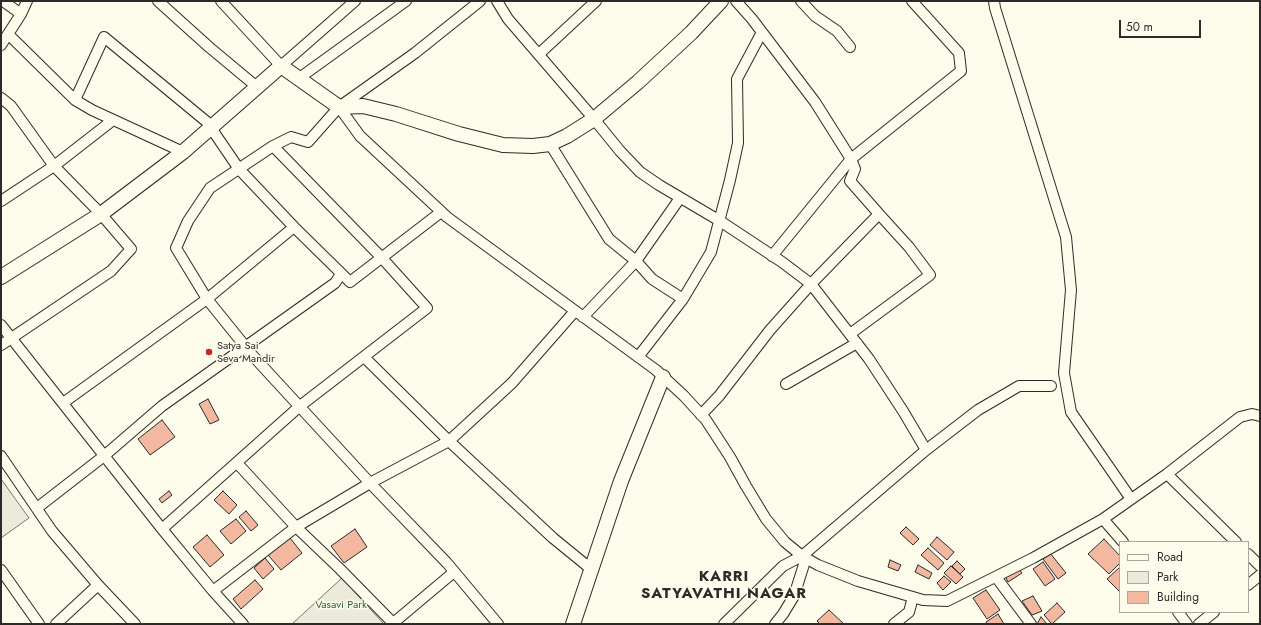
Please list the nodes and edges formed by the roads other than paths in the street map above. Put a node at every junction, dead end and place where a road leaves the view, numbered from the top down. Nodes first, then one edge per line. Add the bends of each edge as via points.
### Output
1 (3, 1) edge
2 (27, 1) edge
3 (158, 1) edge
4 (221, 1) edge
5 (355, 1) edge
6 (406, 1) edge
7 (480, 1) edge
8 (497, 1) edge
9 (596, 1) edge
10 (721, 1) edge
11 (736, 1) edge
12 (801, 1) edge
13 (912, 1) edge
14 (986, 1) edge
15 (994, 4) edge
16 (21, 14) junction
17 (762, 32) junction
18 (8, 34) junction
19 (1, 45) edge
20 (850, 47) dead end
21 (539, 54) junction
22 (281, 66) junction
23 (298, 79) junction
24 (257, 87) junction
25 (1, 98) edge
26 (74, 100) junction
27 (339, 107) junction
28 (594, 119) junction
29 (113, 120) junction
30 (211, 128) junction
31 (550, 144) junction
32 (273, 146) junction
33 (183, 152) junction
34 (851, 160) junction
35 (54, 166) junction
36 (239, 169) junction
37 (680, 198) junction
38 (1, 201) edge
39 (441, 212) junction
40 (101, 214) junction
41 (879, 214) junction
42 (720, 221) junction
43 (294, 227) junction
44 (772, 256) junction
45 (382, 258) junction
46 (636, 261) junction
47 (341, 274) junction
48 (1, 277) edge
49 (810, 284) junction
50 (207, 299) junction
51 (683, 299) junction
52 (579, 314) junction
53 (1, 325) edge
54 (850, 334) junction
55 (10, 338) junction
56 (857, 343) junction
57 (1, 345) edge
58 (246, 347) junction
59 (364, 357) junction
60 (638, 357) junction
61 (663, 377) junction
62 (786, 384) dead end
63 (1051, 386) dead end
64 (63, 403) junction
65 (300, 406) junction
66 (701, 415) junction
67 (1260, 416) edge
68 (449, 441) junction
69 (926, 450) junction
70 (1, 456) edge
71 (104, 456) junction
72 (237, 463) junction
73 (1167, 474) junction
74 (370, 483) junction
75 (1131, 499) junction
76 (36, 508) junction
77 (1103, 519) junction
78 (296, 527) junction
79 (162, 529) junction
80 (1122, 541) edge
81 (1235, 541) edge
82 (1249, 555) edge
83 (804, 557) junction
84 (1260, 566) edge
85 (591, 569) junction
86 (1, 570) edge
87 (454, 572) junction
88 (1260, 575) edge
89 (996, 577) junction
90 (1249, 584) edge
91 (98, 585) junction
92 (213, 591) junction
93 (913, 597) junction
94 (1179, 613) edge
95 (1213, 613) edge
96 (39, 624) edge
97 (56, 624) edge
98 (135, 624) edge
99 (243, 624) edge
100 (393, 624) edge
101 (498, 624) edge
102 (573, 624) edge
103 (724, 624) edge
104 (775, 624) edge
105 (894, 624) edge
106 (1031, 624) edge
107 (1187, 624) edge
108 (1199, 624) edge

1 - 16 street
2 - 16 street
3 - 24 street
4 - 22 street
5 - 22 street
6 - 23 street
7 - 27 street via 415,53
8 - 21 street via 508,19
9 - 21 street
10 - 28 main road via 638,82
11 - 17 street
12 - 20 street via 815,16 836,31
13 - 34 street via 959,54 961,71
14 - 15 street
15 - 75 street via 1066,236 1072,290 1064,373 1071,412
16 - 18 street
17 - 34 street via 815,102
17 - 42 street via 737,79 738,143
18 - 19 street
18 - 26 street
21 - 28 street
22 - 23 main road
22 - 24 main road
23 - 27 main road
24 - 30 main road
25 - 35 street via 11,106
26 - 29 street
26 - 30 street via 104,37
27 - 31 main road via 370,107 503,145
27 - 32 street via 308,142 291,137
27 - 39 street via 360,136
28 - 31 main road
28 - 37 street via 640,172
29 - 33 street
29 - 35 street
30 - 33 main road
30 - 36 street
31 - 46 street via 610,239
32 - 36 street
32 - 45 street
33 - 40 main road
34 - 41 street via 855,169 850,181
34 - 44 street
35 - 38 street
35 - 40 street
36 - 43 street
36 - 50 street via 210,188 188,221 176,248
37 - 42 street
37 - 46 street
39 - 45 street
39 - 52 street
40 - 48 main road
40 - 55 street via 131,249 111,271
41 - 49 street
41 - 54 street via 930,275
42 - 44 street
42 - 51 street via 711,252
43 - 47 street
43 - 50 street
44 - 49 street
45 - 47 street via 350,282
45 - 59 street via 428,308
46 - 51 street via 652,279
46 - 52 street
47 - 58 street via 336,284
49 - 54 street
49 - 66 street
50 - 58 street
50 - 64 street
51 - 60 street
52 - 60 street
52 - 68 street via 512,383
53 - 55 street
54 - 56 street
55 - 57 street
55 - 64 street
56 - 62 street
56 - 69 street
58 - 65 street
58 - 71 street via 162,406
59 - 65 street
59 - 68 street
60 - 61 street
61 - 66 street
61 - 85 main road via 621,481
63 - 69 street via 1019,386 978,410
64 - 71 street
65 - 72 street
65 - 74 street
66 - 83 street via 730,457 766,520 785,542
67 - 73 street via 1252,414 1240,417
68 - 74 street
68 - 85 street via 553,538
69 - 83 street
70 - 76 street
71 - 76 street
71 - 79 street
72 - 78 street
72 - 79 street
73 - 75 street
73 - 81 street
74 - 78 street
74 - 87 street
75 - 77 street
76 - 91 street
77 - 80 street
77 - 89 street
78 - 92 street
78 - 100 street
79 - 92 street
82 - 84 street
83 - 93 street via 858,581
83 - 103 street via 783,566
83 - 104 street via 794,596
85 - 102 main road
86 - 96 street
87 - 100 street
87 - 101 street
88 - 90 street
89 - 93 street via 947,601
89 - 106 street
91 - 97 street
91 - 98 street
92 - 99 street
93 - 105 street via 910,612
94 - 107 street
95 - 108 street

